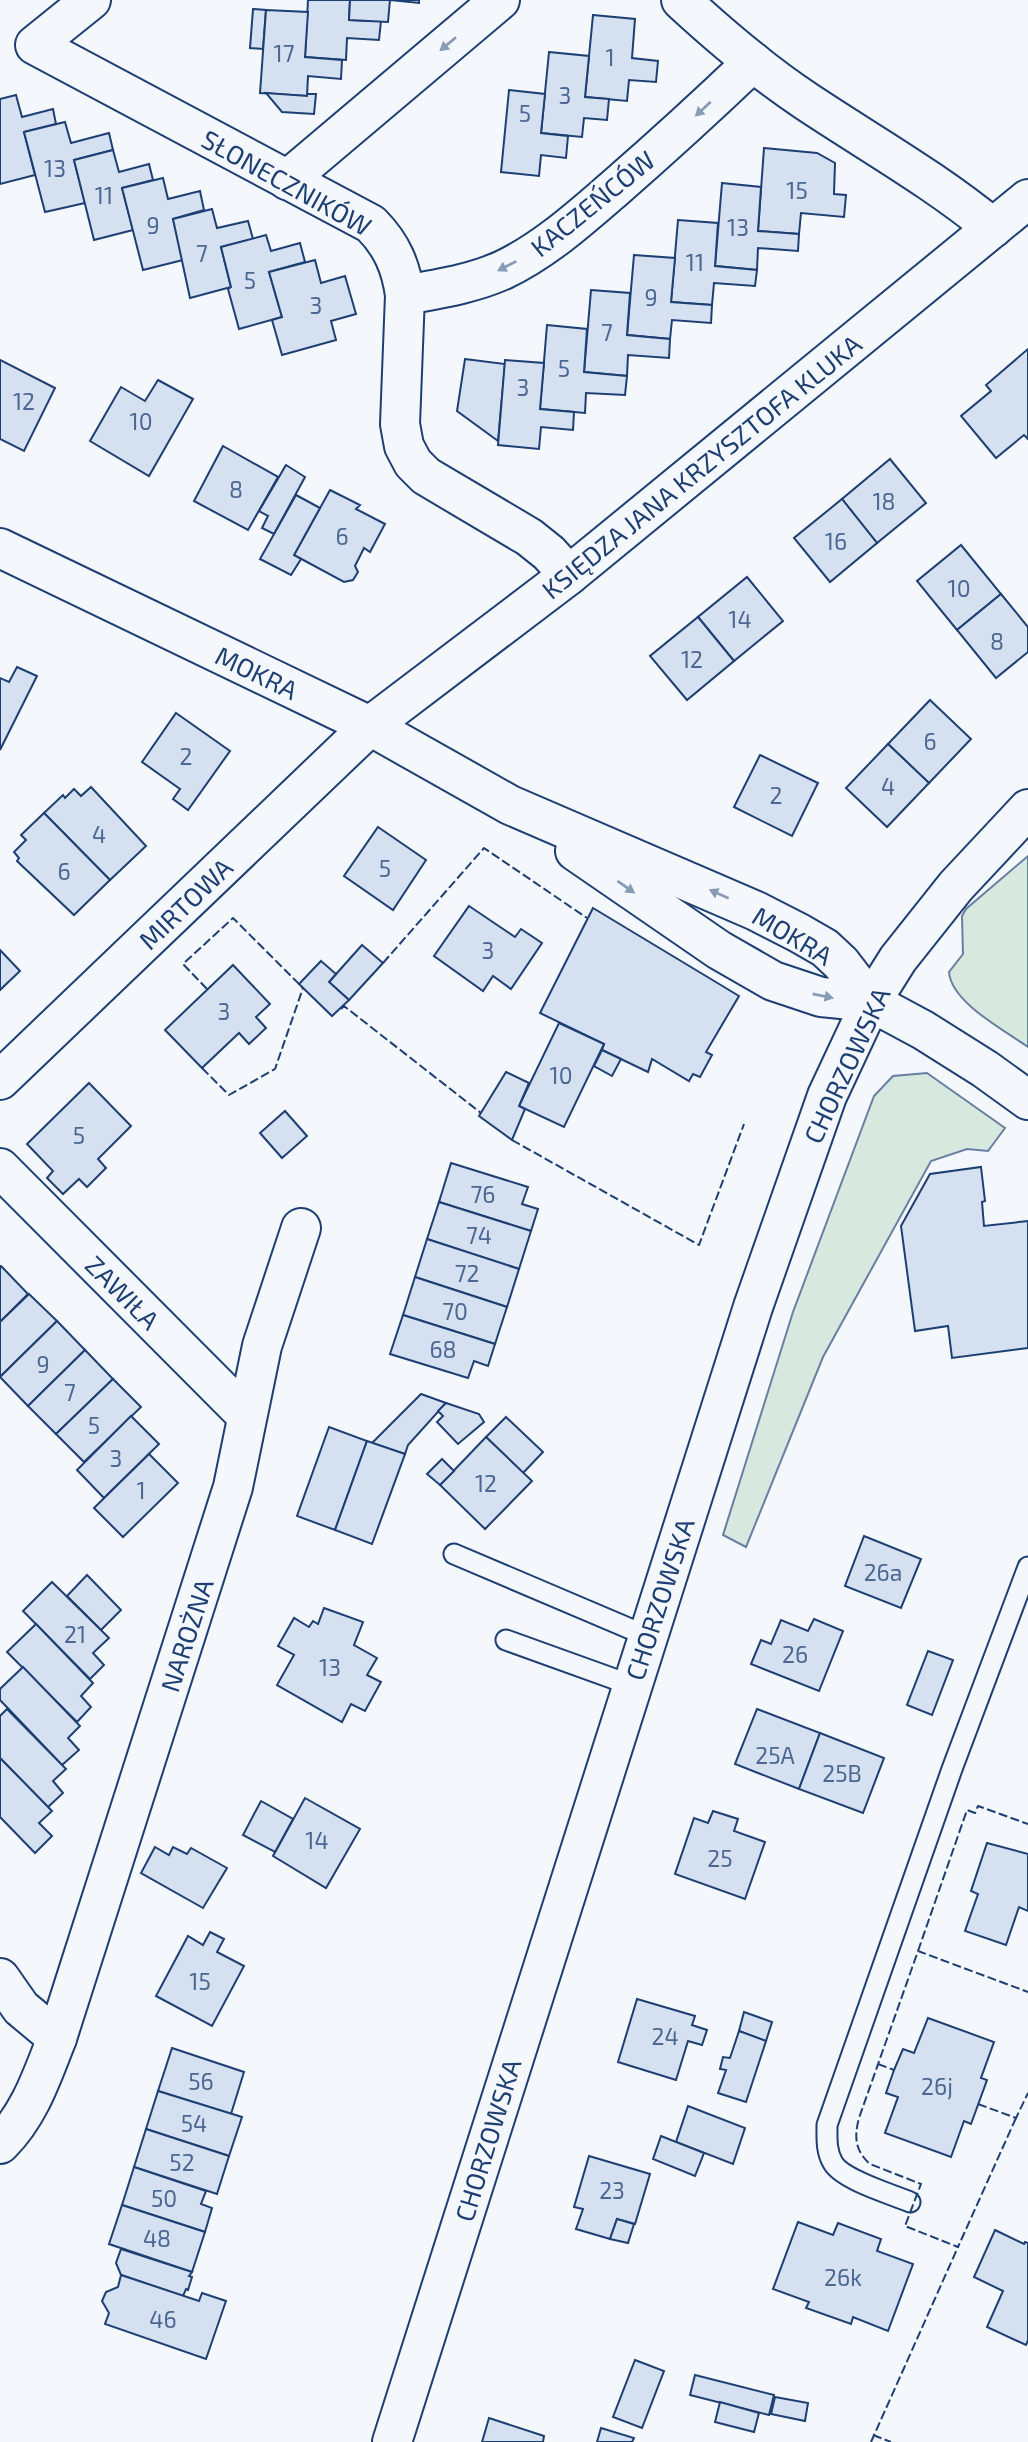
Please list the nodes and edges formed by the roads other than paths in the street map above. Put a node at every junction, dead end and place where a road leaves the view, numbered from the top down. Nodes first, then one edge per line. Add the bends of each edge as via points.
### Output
1 (91, 0) edge
2 (500, 0) edge
3 (681, 0) edge
4 (753, 62) junction
5 (287, 180) junction
6 (1028, 199) edge
7 (993, 228) junction
8 (405, 295) junction
9 (0, 548) edge
10 (569, 575) junction
11 (370, 726) junction
12 (510, 805) junction
13 (1028, 809) edge
14 (871, 1002) junction
15 (0, 1080) edge
16 (1028, 1100) edge
17 (0, 1168) edge
18 (301, 1228) dead end
19 (247, 1416) junction
20 (454, 1554) dead end
21 (1028, 1567) edge
22 (647, 1636) junction
23 (506, 1640) dead end
24 (631, 1685) junction
25 (0, 1978) edge
26 (57, 2038) junction
27 (0, 2144) edge
28 (910, 2202) dead end
29 (391, 2442) edge

1 - 5 street, SŁONECZNIKÓW via 36,45
2 -> 5 street
3 - 4 street
4 - 7 street via 962,202
4 -> 8 street, KACZEŃCÓW via 661,148 535,251 471,282
5 - 8 street, SŁONECZNIKÓW via 371,225 384,238 402,275
6 - 7 street, KSIĘDZA JANA KRZYSZTOFA KLUKA
7 - 10 street, KSIĘDZA JANA KRZYSZTOFA KLUKA
8 - 10 street, SŁONECZNIKÓW via 400,424 413,463 452,493 529,537
9 - 11 street, MOKRA
10 - 11 street, KSIĘDZA JANA KRZYSZTOFA KLUKA
11 - 12 street, MOKRA
11 - 15 street, MIRTOWA
14 -> 12 street, MOKRA via 841,963 799,933
12 -> 14 street, MOKRA via 709,943 773,981 821,997
13 - 14 street, CHORZOWSKA via 928,919
14 - 16 street via 923,1030
14 - 22 street, CHORZOWSKA via 809,1142
17 - 19 street, ZAWIŁA
18 - 19 street, NAROŻNA via 262,1346
19 - 26 street, NAROŻNA via 233,1487
20 - 22 lane
21 - 28 lane via 827,2125 827,2146 844,2174
22 - 24 street, CHORZOWSKA
23 - 24 lane
24 - 29 street, CHORZOWSKA
25 - 26 street via 21,2008
26 - 27 street, NAROŻNA via 29,2108

